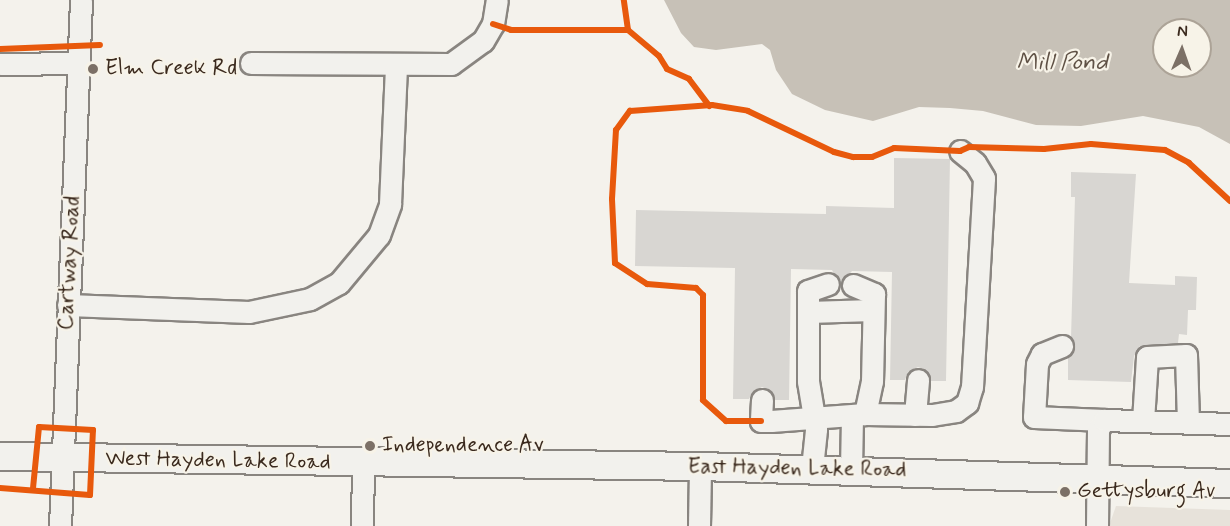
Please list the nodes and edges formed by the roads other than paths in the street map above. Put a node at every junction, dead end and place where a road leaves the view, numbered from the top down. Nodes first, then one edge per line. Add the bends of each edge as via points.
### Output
1 (81, 0) edge
2 (497, 0) edge
3 (79, 63) junction
4 (251, 63) dead end
5 (0, 64) edge
6 (396, 67) junction
7 (960, 151) dead end
8 (828, 284) dead end
9 (853, 285) dead end
10 (68, 305) junction
11 (873, 310) junction
12 (808, 312) junction
13 (1062, 346) dead end
14 (918, 380) dead end
15 (762, 400) dead end
16 (859, 415) junction
17 (915, 415) junction
18 (814, 418) junction
19 (1104, 420) junction
20 (1143, 421) junction
21 (1188, 423) junction
22 (1230, 424) edge
23 (0, 456) edge
24 (62, 458) junction
25 (363, 463) junction
26 (700, 466) junction
27 (812, 468) junction
28 (851, 469) junction
29 (1096, 477) junction
30 (1230, 483) edge
31 (60, 526) edge
32 (362, 526) edge
33 (699, 526) edge
34 (1097, 526) edge

1 - 3 street, Cartway Road
2 - 6 street via 493,24 468,55 451,64
3 - 5 street
3 - 10 street, Cartway Road
4 - 6 street
6 - 10 street via 390,204 379,235 339,283 310,299 249,312
7 - 17 street via 975,163 984,178 972,387 967,403 956,411
8 - 12 street via 808,291
9 - 11 street via 874,294
10 - 24 street, Cartway Road
11 - 12 street
11 - 16 street via 872,381
12 - 18 street via 808,381
13 - 19 street via 1042,354 1037,364 1034,417
14 - 17 street
15 - 18 street via 761,421
16 - 17 street
16 - 18 street
16 - 28 street
18 - 27 street
19 - 20 street
19 - 29 street via 1098,429
20 - 21 street
20 - 21 street via 1148,357 1186,355
21 - 22 street
23 - 24 main road, West Hayden Lake Road
24 - 25 main road, West Hayden Lake Road
24 - 31 street, Cartway Road
25 - 26 main road, East Hayden Lake Road
25 - 32 street
26 - 27 main road, East Hayden Lake Road
26 - 33 street
27 - 28 main road, East Hayden Lake Road
28 - 29 main road, East Hayden Lake Road
29 - 30 main road, East Hayden Lake Road
29 - 34 street

